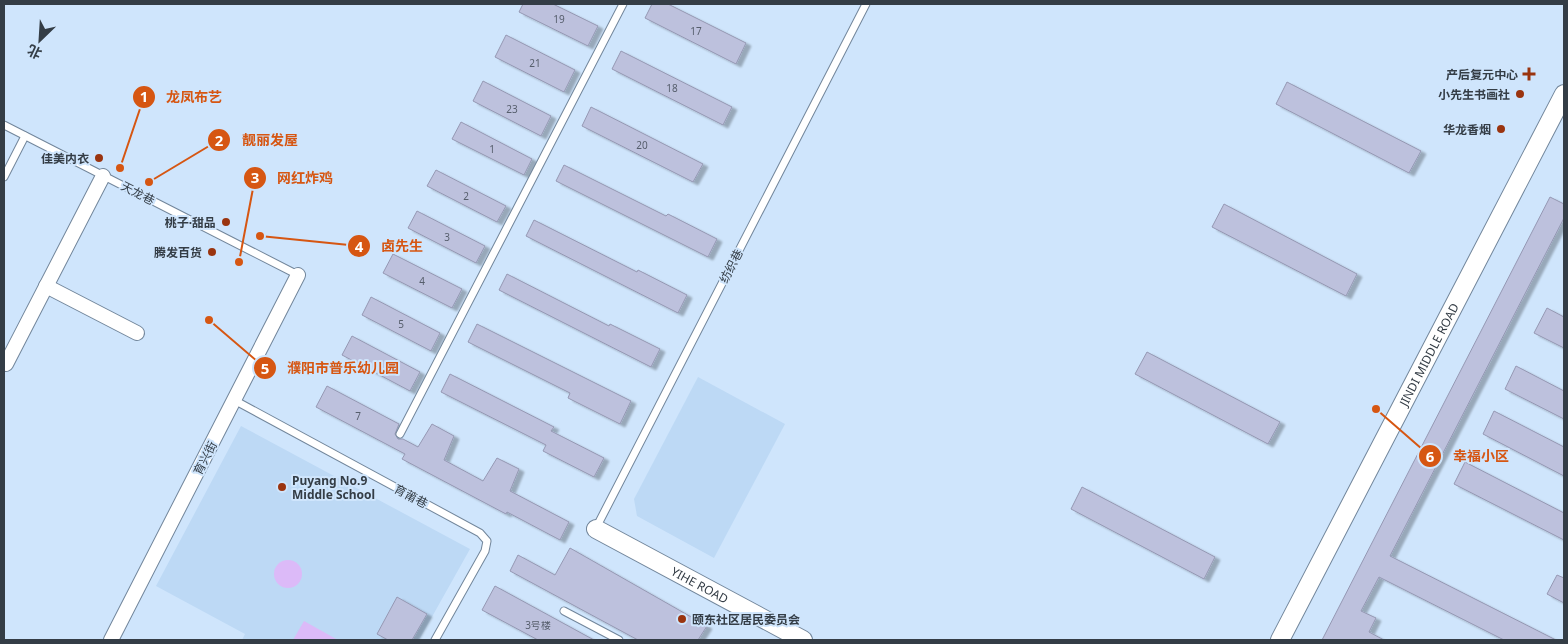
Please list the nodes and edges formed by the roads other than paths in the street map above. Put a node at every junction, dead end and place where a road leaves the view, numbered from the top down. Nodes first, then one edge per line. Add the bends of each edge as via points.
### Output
1 (624, 4) edge
2 (866, 4) edge
3 (1564, 94) edge
4 (4, 125) edge
5 (25, 136) junction
6 (103, 176) junction
7 (4, 177) edge
8 (298, 275) joint
9 (46, 286) junction
10 (137, 333) dead end
11 (6, 364) dead end
12 (234, 400) junction
13 (400, 434) dead end
14 (596, 528) joint
15 (564, 611) dead end
16 (111, 640) edge
17 (435, 640) edge
18 (619, 640) edge
19 (803, 640) edge
20 (1280, 640) edge

1 - 13 lane
2 - 14 lane, 纺织巷
3 - 20 street, JINDI MIDDLE ROAD
4 - 5 lane, 天龙巷
5 - 6 lane, 天龙巷
5 - 7 lane
6 - 8 lane, 天龙巷
6 - 9 street
8 - 12 street, 育兴街
9 - 10 street
9 - 11 street
12 - 16 street, 育兴街
12 - 17 lane, 育莆巷 via 480,533 487,541
14 - 19 street, YIHE ROAD
15 - 18 lane

